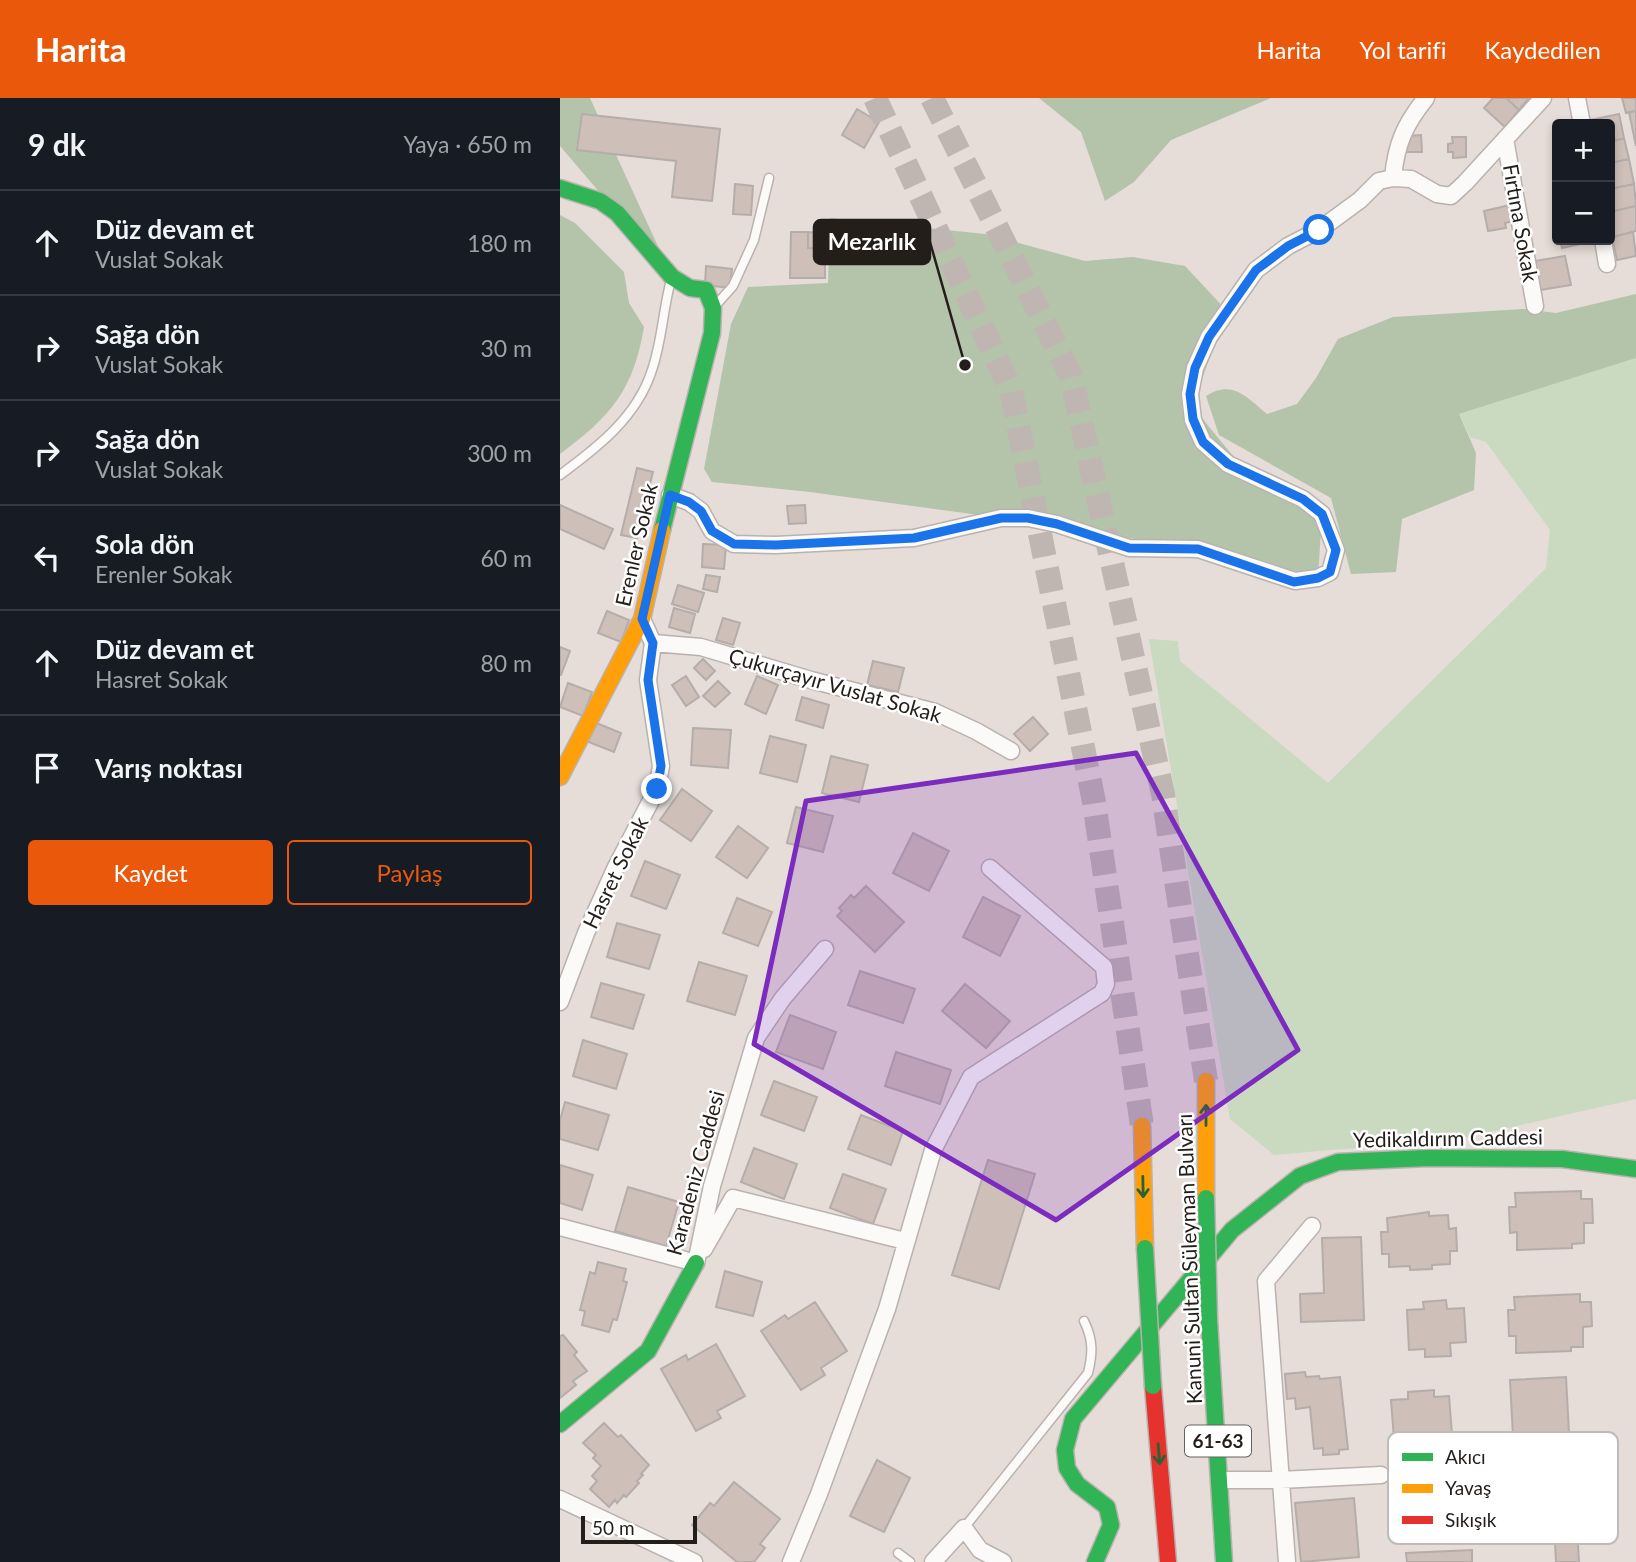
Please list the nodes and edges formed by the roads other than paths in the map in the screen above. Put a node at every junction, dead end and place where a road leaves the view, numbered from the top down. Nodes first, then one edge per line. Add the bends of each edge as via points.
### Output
1 (1426, 98) edge
2 (1543, 98) edge
3 (1577, 98) edge
4 (1581, 119) edge
5 (1505, 139) junction
6 (769, 177) dead end
7 (1393, 177) junction
8 (560, 188) edge
9 (1604, 245) edge
10 (1607, 264) dead end
11 (672, 277) junction
12 (1535, 306) dead end
13 (713, 308) junction
14 (560, 475) edge
15 (670, 495) junction
16 (642, 619) junction
17 (653, 643) junction
18 (1011, 751) dead end
19 (560, 777) edge
20 (990, 867) dead end
21 (825, 949) dead end
22 (560, 1002) edge
23 (1206, 1081) tunnel mouth
24 (1142, 1126) tunnel mouth
25 (1636, 1168) edge
26 (1312, 1226) dead end
27 (560, 1227) edge
28 (905, 1241) junction
29 (696, 1263) junction
30 (1084, 1321) dead end
31 (560, 1424) edge
32 (1381, 1475) dead end
33 (1220, 1480) junction
34 (1280, 1480) junction
35 (560, 1499) edge
36 (964, 1528) junction
37 (898, 1553) dead end
38 (993, 1560) edge
39 (694, 1562) edge
40 (791, 1562) edge
41 (910, 1562) edge
42 (933, 1562) edge
43 (1095, 1562) edge
44 (1168, 1562) edge
45 (1224, 1562) edge
46 (1287, 1562) edge

1 - 7 street via 1409,119 1395,153
2 - 5 street
3 - 4 street
5 - 7 street via 1451,196 1437,194 1411,179
5 - 12 street, Fırtına Sokak
6 - 13 lane via 754,240 733,286
7 - 15 street via 1379,181 1319,230 1256,270 1209,337 1190,394 1193,419 1203,442 1228,464 1303,499 1322,514 1336,550 1330,572 1318,578 1294,582 1198,549 1129,548 1028,518 1001,518 914,538 734,544 712,531 701,511
8 - 11 street via 600,201 617,213
9 - 10 street
11 - 13 street via 690,288 706,290
11 - 14 lane via 652,372 639,397 621,424
13 - 15 street, Erenler Sokak via 712,333
15 - 16 street, Erenler Sokak
16 - 17 street
16 - 19 street, Erenler Sokak
17 - 18 street, Çukurçayır Vuslat Sokak via 701,647 935,712
17 - 22 street, Hasret Sokak via 648,680 661,766 657,789 586,933
20 - 28 street via 1104,967 1106,984 1102,993 971,1077 933,1150
21 - 29 street, Karadeniz Caddesi via 756,1038 712,1186
33 -> 23 street, Kanuni Sultan Süleyman Bulvarı / 61-63, bridge via 1209,1320
24 -> 44 street, Kanuni Sultan Süleyman Bulvarı / 61-63, bridge via 1153,1386
25 - 43 street, Yedikaldırım Caddesi via 1562,1159 1428,1158 1338,1162 1300,1176 1232,1230 1073,1419 1065,1450 1067,1468 1077,1484 1107,1507 1111,1525
26 - 34 street via 1266,1282
27 - 29 street
28 - 29 street via 733,1198
28 - 40 street via 887,1309
29 - 31 street, Karadeniz Caddesi via 648,1351
30 - 36 lane via 1091,1336 1088,1373
32 - 34 street
33 - 34 street
33 - 45 street, Kanuni Sultan Süleyman Bulvarı / 61-63
34 - 46 street
35 - 39 street
36 - 38 street via 979,1550
36 - 42 street
37 - 41 lane

